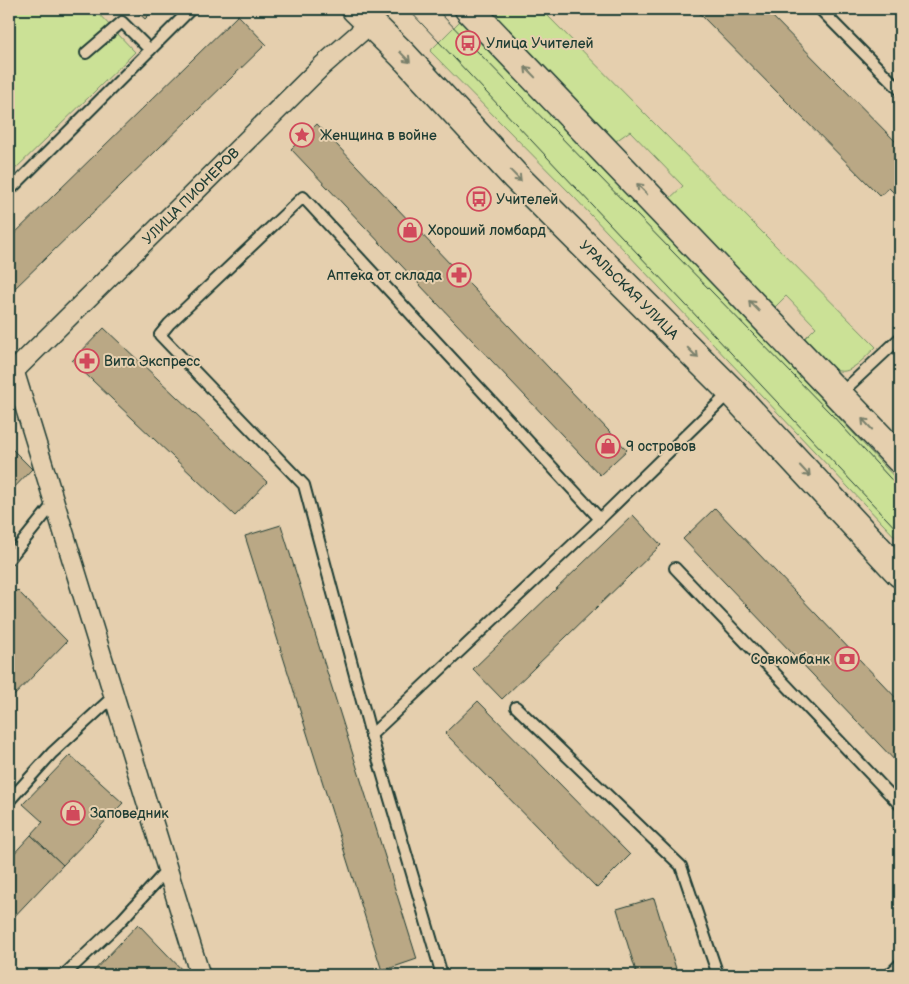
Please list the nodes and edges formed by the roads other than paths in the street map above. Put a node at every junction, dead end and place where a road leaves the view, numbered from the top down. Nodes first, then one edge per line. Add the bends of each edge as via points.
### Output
1 (191, 9) edge
2 (469, 9) edge
3 (820, 9) edge
4 (371, 13) edge
5 (150, 50) junction
6 (86, 54) dead end
7 (900, 90) edge
8 (9, 191) edge
9 (900, 338) edge
10 (11, 369) edge
11 (731, 391) junction
12 (839, 395) junction
13 (900, 459) edge
14 (54, 504) junction
15 (600, 519) junction
16 (9, 559) edge
17 (675, 568) dead end
18 (900, 573) edge
19 (114, 696) junction
20 (516, 708) dead end
21 (371, 735) junction
22 (9, 801) edge
23 (900, 805) edge
24 (168, 869) junction
25 (900, 964) edge
26 (64, 975) edge
27 (200, 975) edge
28 (442, 975) edge
29 (718, 975) edge
30 (889, 975) edge

1 - 5 lane
12 -> 2 main road
3 - 7 lane
4 - 10 street, УЛИЦА ПИОНЕРОВ via 322,66
4 -> 11 main road, УРАЛЬСКАЯ УЛИЦА via 403,55 515,176
5 - 6 lane via 122,22
5 - 8 lane
9 - 12 lane
10 - 14 street
11 - 15 lane
11 -> 18 main road, УРАЛЬСКАЯ УЛИЦА
13 -> 12 main road
14 - 16 lane
14 - 19 street
15 - 21 lane
15 - 21 lane via 303,197 160,335 304,485
17 - 23 lane
19 - 22 lane via 52,753
19 - 24 street
20 - 29 lane via 681,866
21 - 28 lane
24 - 26 lane via 119,923
24 - 27 street
25 - 30 lane

